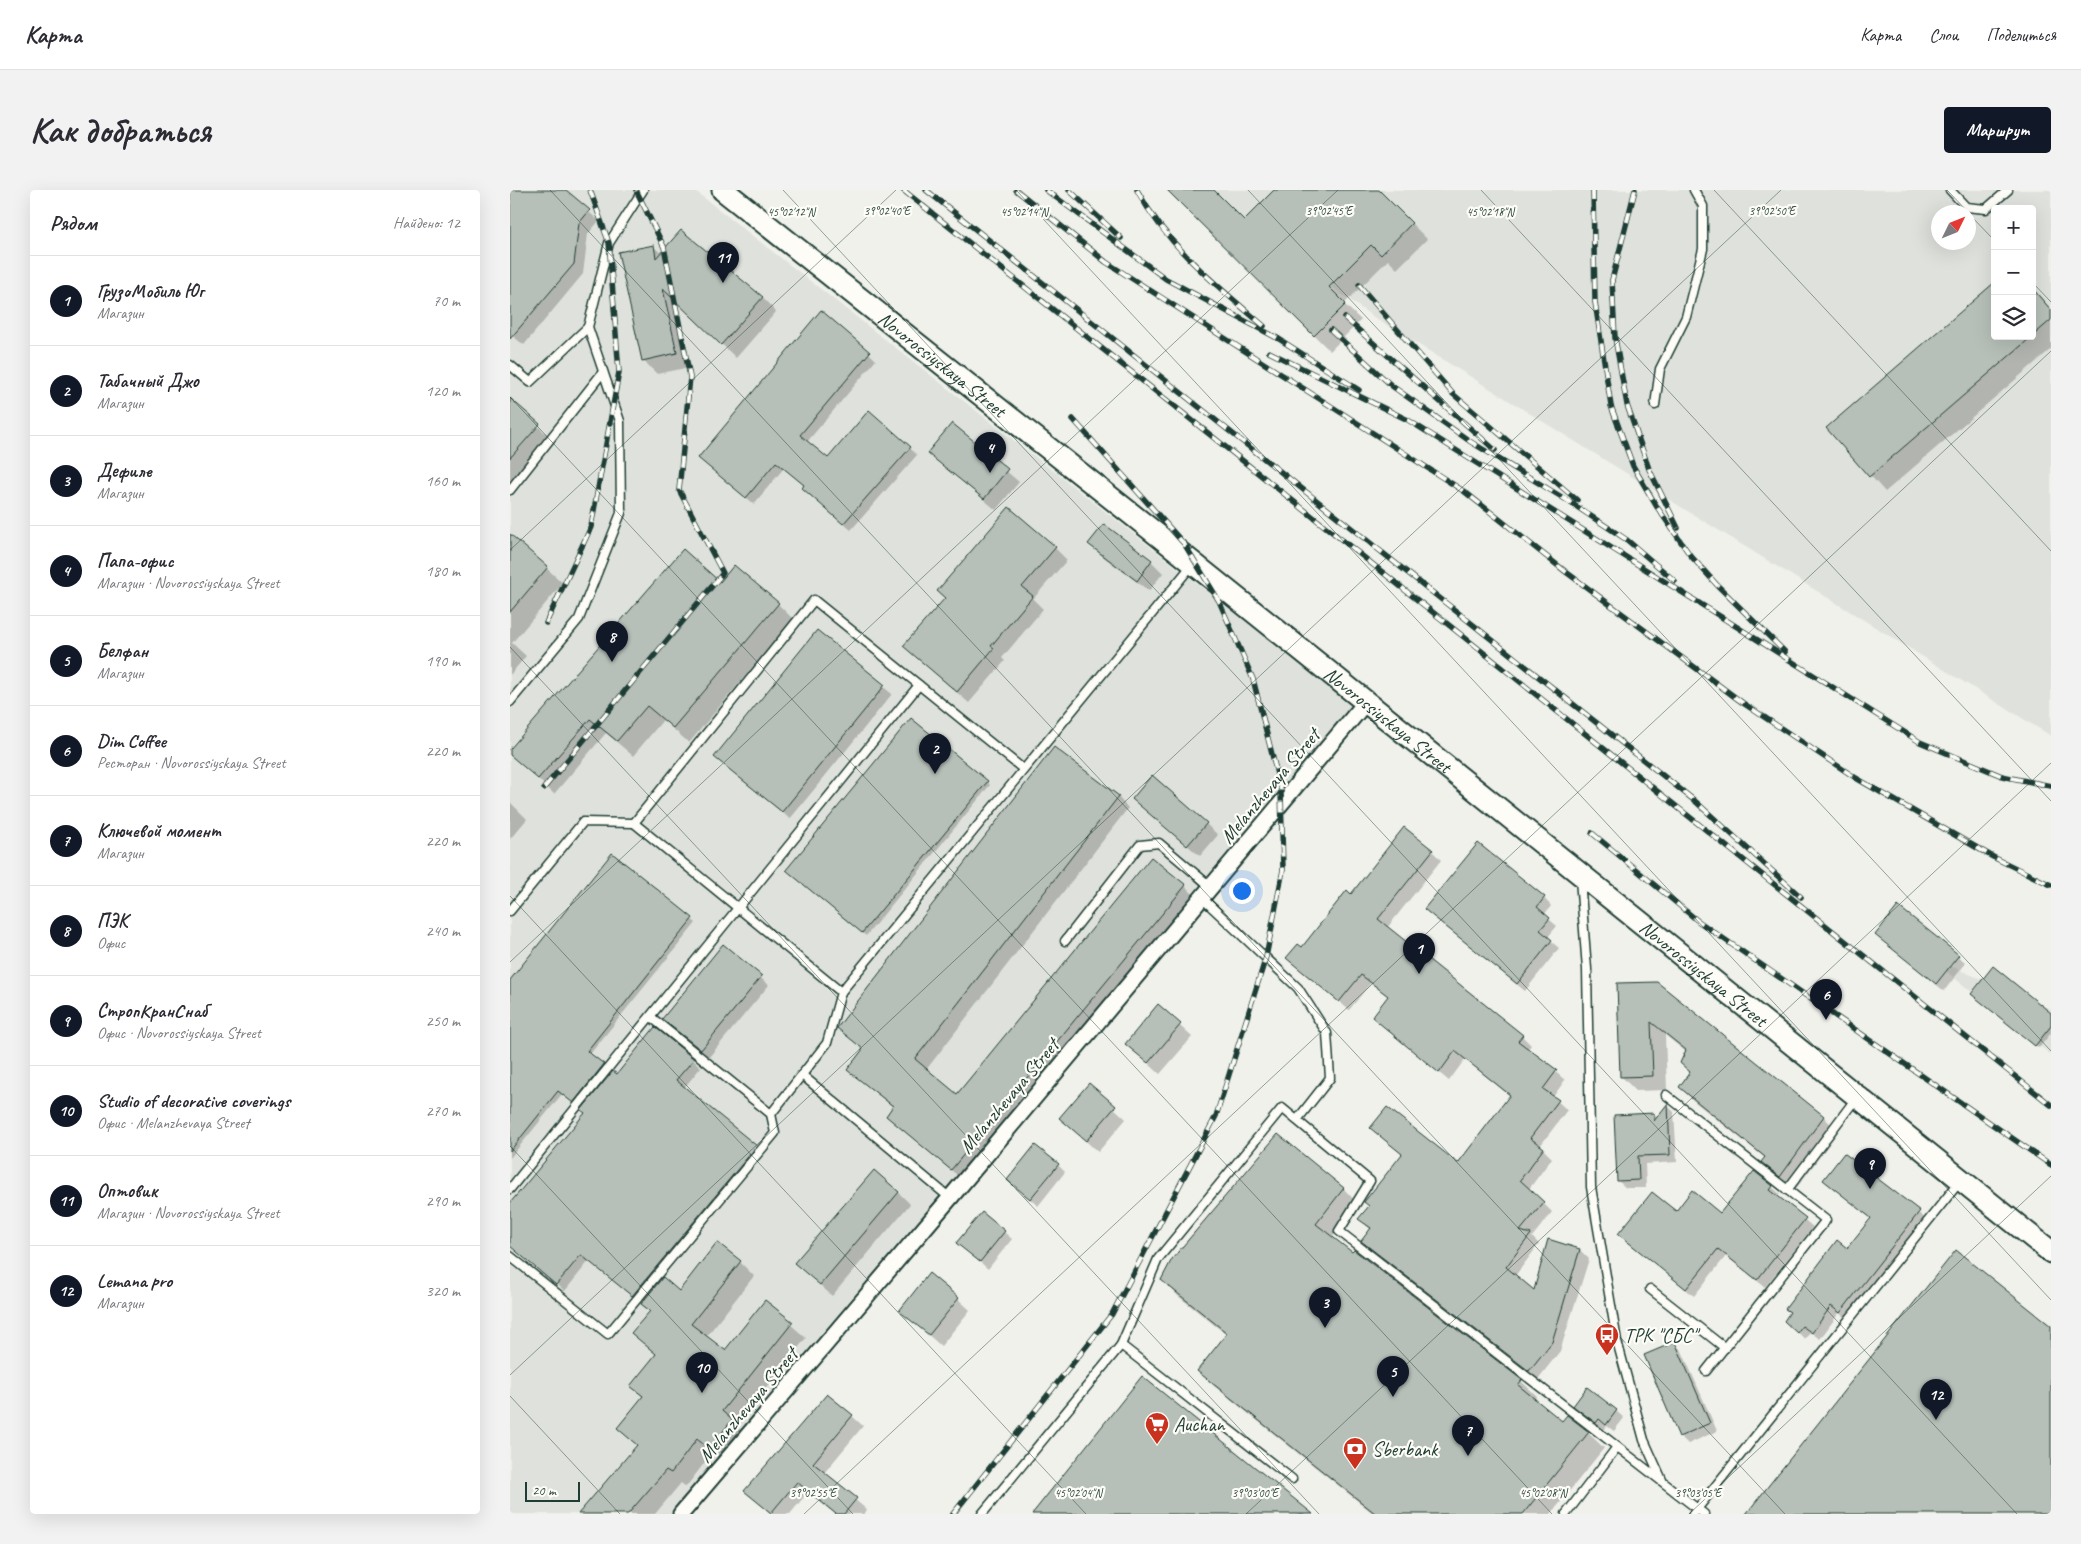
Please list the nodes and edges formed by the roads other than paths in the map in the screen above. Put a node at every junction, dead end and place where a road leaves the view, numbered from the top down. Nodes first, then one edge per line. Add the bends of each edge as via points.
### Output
1 (642, 190) edge
2 (722, 190) edge
3 (1694, 190) edge
4 (1950, 190) edge
5 (2008, 190) edge
6 (588, 327) junction
7 (510, 365) edge
8 (603, 372) junction
9 (1655, 405) dead end
10 (510, 490) edge
11 (1193, 563) junction
12 (919, 685) junction
13 (510, 702) edge
14 (1366, 702) junction
15 (1023, 769) junction
16 (634, 823) junction
17 (1579, 874) junction
18 (1206, 893) junction
19 (740, 908) junction
20 (510, 911) edge
21 (1065, 941) dead end
22 (841, 992) junction
23 (651, 1017) junction
24 (802, 1075) junction
25 (1666, 1095) dead end
26 (1857, 1098) junction
27 (771, 1114) junction
28 (1297, 1120) junction
29 (1961, 1180) junction
30 (510, 1189) edge
31 (1787, 1190) junction
32 (950, 1198) junction
33 (2051, 1252) edge
34 (510, 1256) edge
35 (1650, 1290) dead end
36 (1121, 1344) junction
37 (1725, 1348) junction
38 (1706, 1372) dead end
39 (1617, 1446) junction
40 (1292, 1480) dead end
41 (1662, 1482) junction
42 (1698, 1512) edge
43 (682, 1514) edge
44 (982, 1514) edge
45 (1566, 1514) edge

1 - 6 lane via 609,243
2 - 11 main road, Novorossiyskaya Street
3 - 9 lane via 1703,206 1703,249 1686,317 1660,369
4 - 5 lane via 1966,207 1986,209
6 - 7 lane via 530,382
6 - 8 lane
8 - 10 lane
8 - 13 lane via 620,421 621,513 579,620
11 - 14 main road, Novorossiyskaya Street
11 - 15 lane
12 - 15 lane
12 - 16 lane via 814,600
12 - 19 lane
14 - 17 main road, Novorossiyskaya Street
14 - 18 street, Melanzhevaya Street
15 - 22 lane
16 - 19 lane
16 - 20 lane via 583,822
17 - 26 main road, Novorossiyskaya Street
17 - 41 lane via 1587,970 1591,1187 1616,1341 1644,1440
18 - 21 lane via 1159,843 1140,845
18 - 28 lane via 1298,988 1327,1033 1330,1078
18 - 32 street, Melanzhevaya Street
19 - 22 lane
19 - 23 lane
22 - 24 lane via 827,1043
23 - 27 lane
23 - 30 lane
24 - 27 lane
24 - 32 lane
25 - 31 lane
26 - 29 main road, Novorossiyskaya Street
26 - 31 lane
27 - 34 lane via 775,1133 608,1334
28 - 36 lane via 1282,1108 1158,1259
28 - 39 lane via 1370,1181 1339,1231
29 - 33 main road, Novorossiyskaya Street
29 - 42 lane
31 - 37 lane via 1826,1220
32 - 43 street, Melanzhevaya Street
35 - 37 lane
36 - 40 lane
36 - 44 lane
37 - 38 lane
39 - 41 lane
39 - 45 lane
41 - 42 lane

